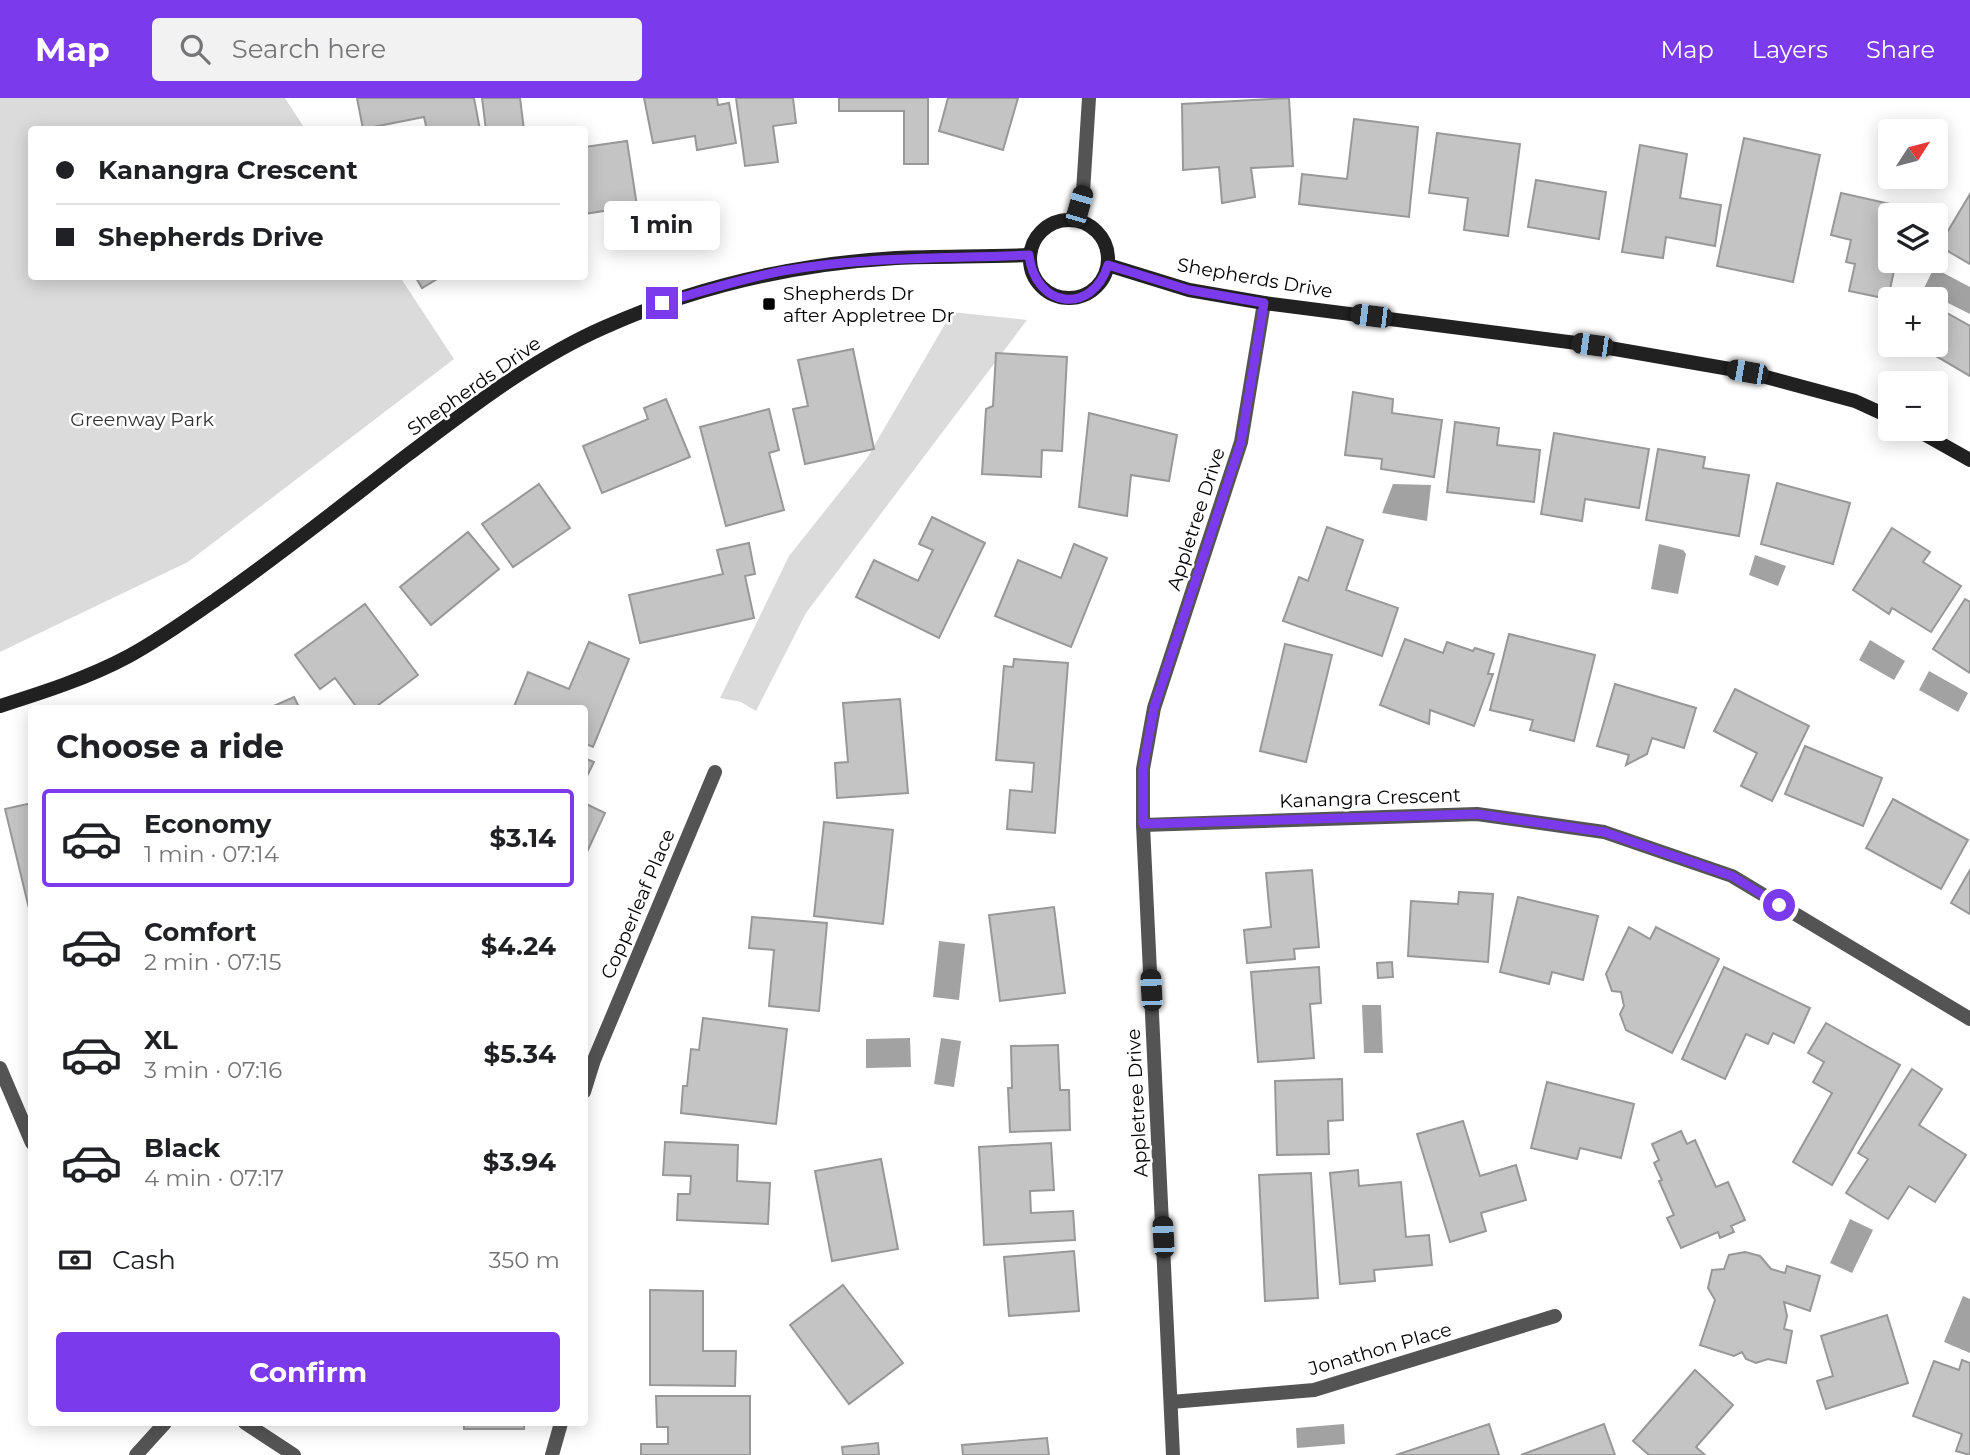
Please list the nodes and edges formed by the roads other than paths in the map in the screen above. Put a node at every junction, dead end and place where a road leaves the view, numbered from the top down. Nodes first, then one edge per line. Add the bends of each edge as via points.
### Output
1 (1089, 98) edge
2 (1075, 220) junction
3 (1029, 255) junction
4 (1108, 265) junction
5 (1264, 303) junction
6 (1878, 411) edge
7 (1936, 441) edge
8 (1970, 460) edge
9 (0, 706) edge
10 (715, 772) dead end
11 (1143, 824) junction
12 (1970, 1019) edge
13 (0, 1068) edge
14 (588, 1079) edge
15 (28, 1134) edge
16 (1555, 1316) dead end
17 (1171, 1402) junction
18 (161, 1426) edge
19 (250, 1426) edge
20 (560, 1426) edge
21 (136, 1455) edge
22 (294, 1455) edge
23 (552, 1455) edge
24 (1173, 1455) edge

1 - 2 street via 1083,192
2 - 3 main road via 1050,224 1040,232
2 - 4 main road via 1097,231 1108,253
3 - 4 main road via 1036,281 1045,291 1071,299 1095,289
3 - 9 main road, Shepherds Drive via 898,258 784,271 662,303 603,327 482,400 169,632 86,676
4 - 5 main road, Shepherds Drive via 1189,290
5 - 6 main road, Shepherds Drive via 1592,345 1747,372 1856,401
5 - 11 street, Appletree Drive via 1241,442 1154,708 1143,769
7 - 8 main road
10 - 14 street, Copperleaf Place
11 - 12 street, Kanangra Crescent via 1477,814 1604,832 1732,876
11 - 17 street, Appletree Drive
13 - 15 street
16 - 17 street, Jonathon Place via 1314,1390
17 - 24 street, Appletree Drive
18 - 21 street
19 - 22 street
20 - 23 street

